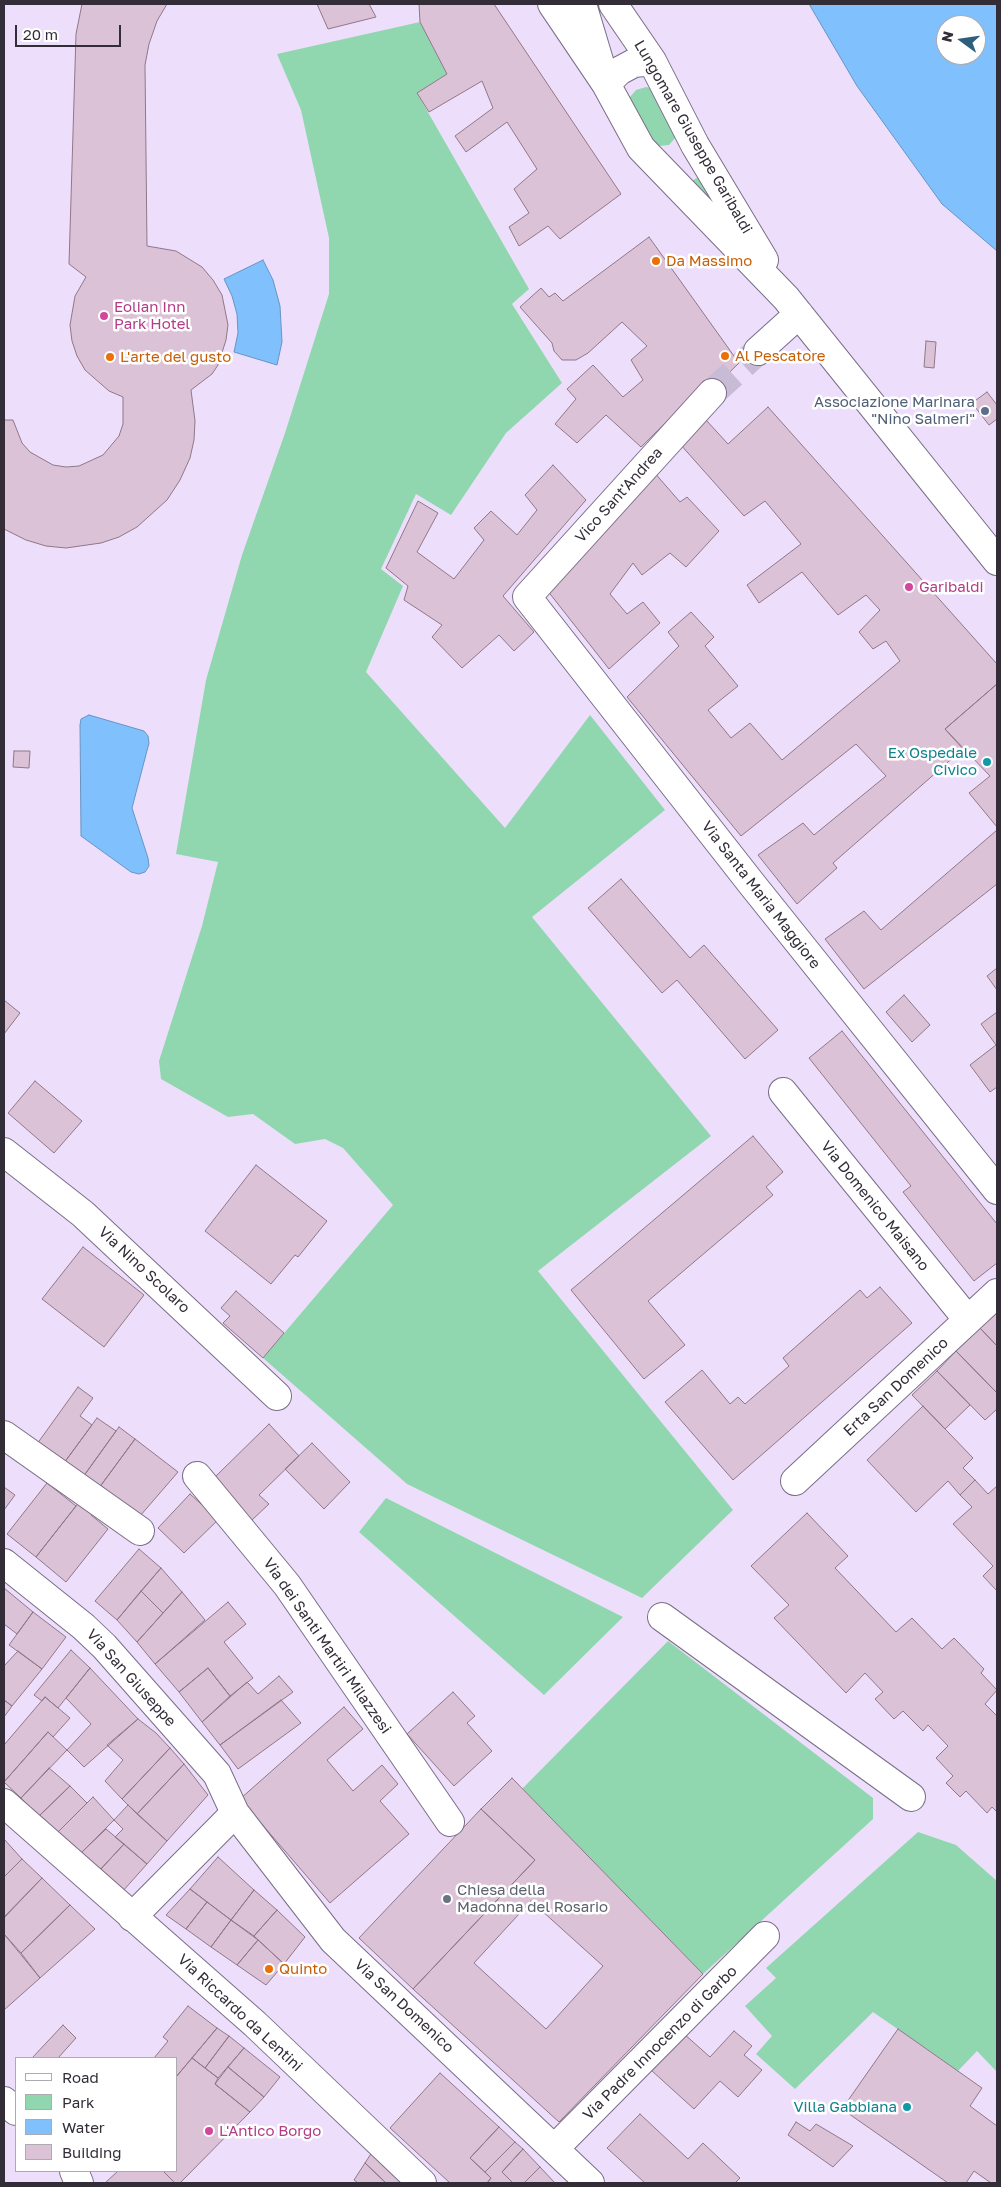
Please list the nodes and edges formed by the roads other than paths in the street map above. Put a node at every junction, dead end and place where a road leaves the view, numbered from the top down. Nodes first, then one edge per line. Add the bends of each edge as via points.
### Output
1 (552, 4) edge
2 (584, 4) edge
3 (613, 4) edge
4 (634, 32) junction
5 (652, 61) junction
6 (606, 84) junction
7 (695, 145) junction
8 (657, 166) junction
9 (793, 306) junction
10 (758, 350) tunnel mouth
11 (712, 393) tunnel mouth
12 (997, 561) edge
13 (527, 598) joint
14 (783, 1092) dead end
15 (4, 1152) edge
16 (997, 1190) edge
17 (997, 1293) edge
18 (968, 1320) junction
19 (277, 1396) dead end
20 (4, 1435) edge
21 (197, 1476) dead end
22 (795, 1481) dead end
23 (140, 1531) dead end
24 (4, 1563) edge
25 (662, 1617) dead end
26 (911, 1797) dead end
27 (4, 1803) edge
28 (235, 1813) junction
29 (450, 1822) dead end
30 (132, 1917) junction
31 (765, 1936) dead end
32 (4, 2101) edge
33 (15, 2110) edge
34 (554, 2149) junction
35 (422, 2183) edge
36 (590, 2183) edge

1 - 6 street
2 - 4 street
2 - 6 street, Lungomare Giuseppe Garibaldi
3 - 4 street, Lungomare Giuseppe Garibaldi
4 - 5 street, Lungomare Giuseppe Garibaldi
5 - 6 street via 634,63 618,71
5 - 7 street, Lungomare Giuseppe Garibaldi
6 - 8 street, Lungomare Giuseppe Garibaldi via 641,148
7 - 8 street via 679,161
7 - 9 street, Lungomare Giuseppe Garibaldi
8 - 9 street, Lungomare Giuseppe Garibaldi
9 - 10 street
9 - 12 street, Lungomare Giuseppe Garibaldi
11 - 13 street, Vico Sant'Andrea
13 - 16 street, Via Santa Maria Maggiore
14 - 18 street, Via Domenico Maisano
15 - 19 street, Via Nino Scolaro via 83,1214
17 - 18 street, Erta San Domenico
18 - 22 street, Erta San Domenico
20 - 23 street
21 - 29 street, Via dei Santi Martiri Milazzesi via 287,1585
24 - 28 street, Via San Giuseppe via 84,1626 104,1646 217,1774
25 - 26 street
27 - 30 street, Via Riccardo da Lentini
28 - 30 street
28 - 34 street, Via San Domenico via 333,1940
30 - 35 street, Via Riccardo da Lentini via 255,2024
31 - 34 street, Via Padre Innocenzo di Garbo
32 - 33 street
34 - 36 street, Via San Domenico

